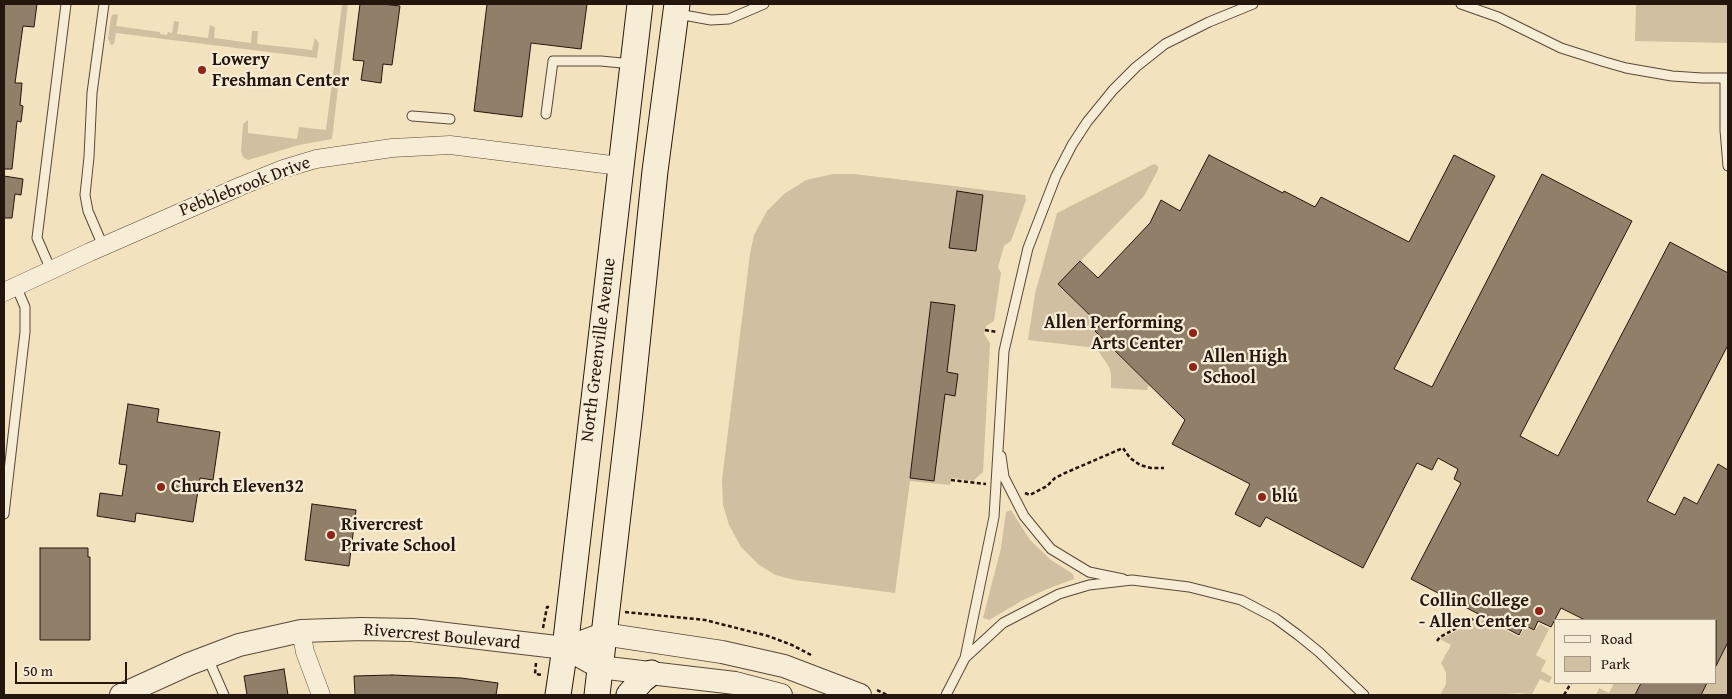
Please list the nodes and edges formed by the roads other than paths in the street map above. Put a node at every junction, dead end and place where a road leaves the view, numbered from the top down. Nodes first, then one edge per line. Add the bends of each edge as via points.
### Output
1 (66, 4) edge
2 (104, 4) edge
3 (640, 4) edge
4 (764, 4) edge
5 (1253, 4) edge
6 (1461, 4) edge
7 (676, 9) edge
8 (632, 64) junction
9 (1726, 78) edge
10 (546, 114) dead end
11 (412, 116) dead end
12 (450, 119) dead end
13 (620, 166) junction
14 (1728, 166) edge
15 (655, 171) junction
16 (103, 246) junction
17 (51, 270) junction
18 (10, 289) edge
19 (999, 430) junction
20 (4, 514) edge
21 (1132, 580) junction
22 (301, 631) junction
23 (603, 634) junction
24 (565, 648) junction
25 (208, 656) junction
26 (965, 658) junction
27 (599, 667) junction
28 (652, 673) junction
29 (121, 695) edge
30 (224, 695) edge
31 (322, 695) edge
32 (558, 695) edge
33 (597, 695) edge
34 (629, 695) edge
35 (781, 695) edge
36 (860, 695) edge
37 (946, 695) edge
38 (1364, 695) edge

1 - 17 lane via 37,238
2 - 16 lane via 92,93 85,195
3 - 8 main road, North Greenville Avenue
4 - 7 lane via 729,19 712,20
5 - 19 lane via 1165,44 1113,90 1072,144 1028,248 1004,351
6 - 9 lane via 1498,16 1561,48 1626,68 1672,76
7 - 15 main road, North Greenville Avenue
8 - 10 lane via 553,61
8 - 13 main road, North Greenville Avenue
9 - 14 lane
11 - 12 lane
13 - 15 main road
13 - 16 street, Pebblebrook Drive via 450,145 336,155 265,176
13 - 24 main road, North Greenville Avenue
15 - 23 main road, North Greenville Avenue
16 - 17 street, Pebblebrook Drive
17 - 18 street, Pebblebrook Drive
18 - 20 lane via 25,307 25,332
19 - 21 lane via 1004,477 1024,516 1051,549 1089,572
19 - 26 lane via 994,517
21 - 26 lane via 1089,585 1059,594 1003,623
21 - 38 lane via 1188,587 1241,600 1298,635
22 - 24 street, Rivercrest Boulevard via 412,630
22 - 25 street, Rivercrest Boulevard via 239,645
22 - 31 street via 305,652
23 - 24 street, Rivercrest Boulevard
23 - 27 main road, North Greenville Avenue
23 - 36 street, Rivercrest Boulevard via 722,652 784,666
24 - 27 street, Rivercrest Boulevard
24 - 32 main road, North Greenville Avenue
25 - 29 street, Rivercrest Boulevard
25 - 30 lane
26 - 37 lane
27 - 28 street, Rivercrest Boulevard
27 - 33 main road, North Greenville Avenue
28 - 34 main road
28 - 35 street, Rivercrest Boulevard via 735,683

